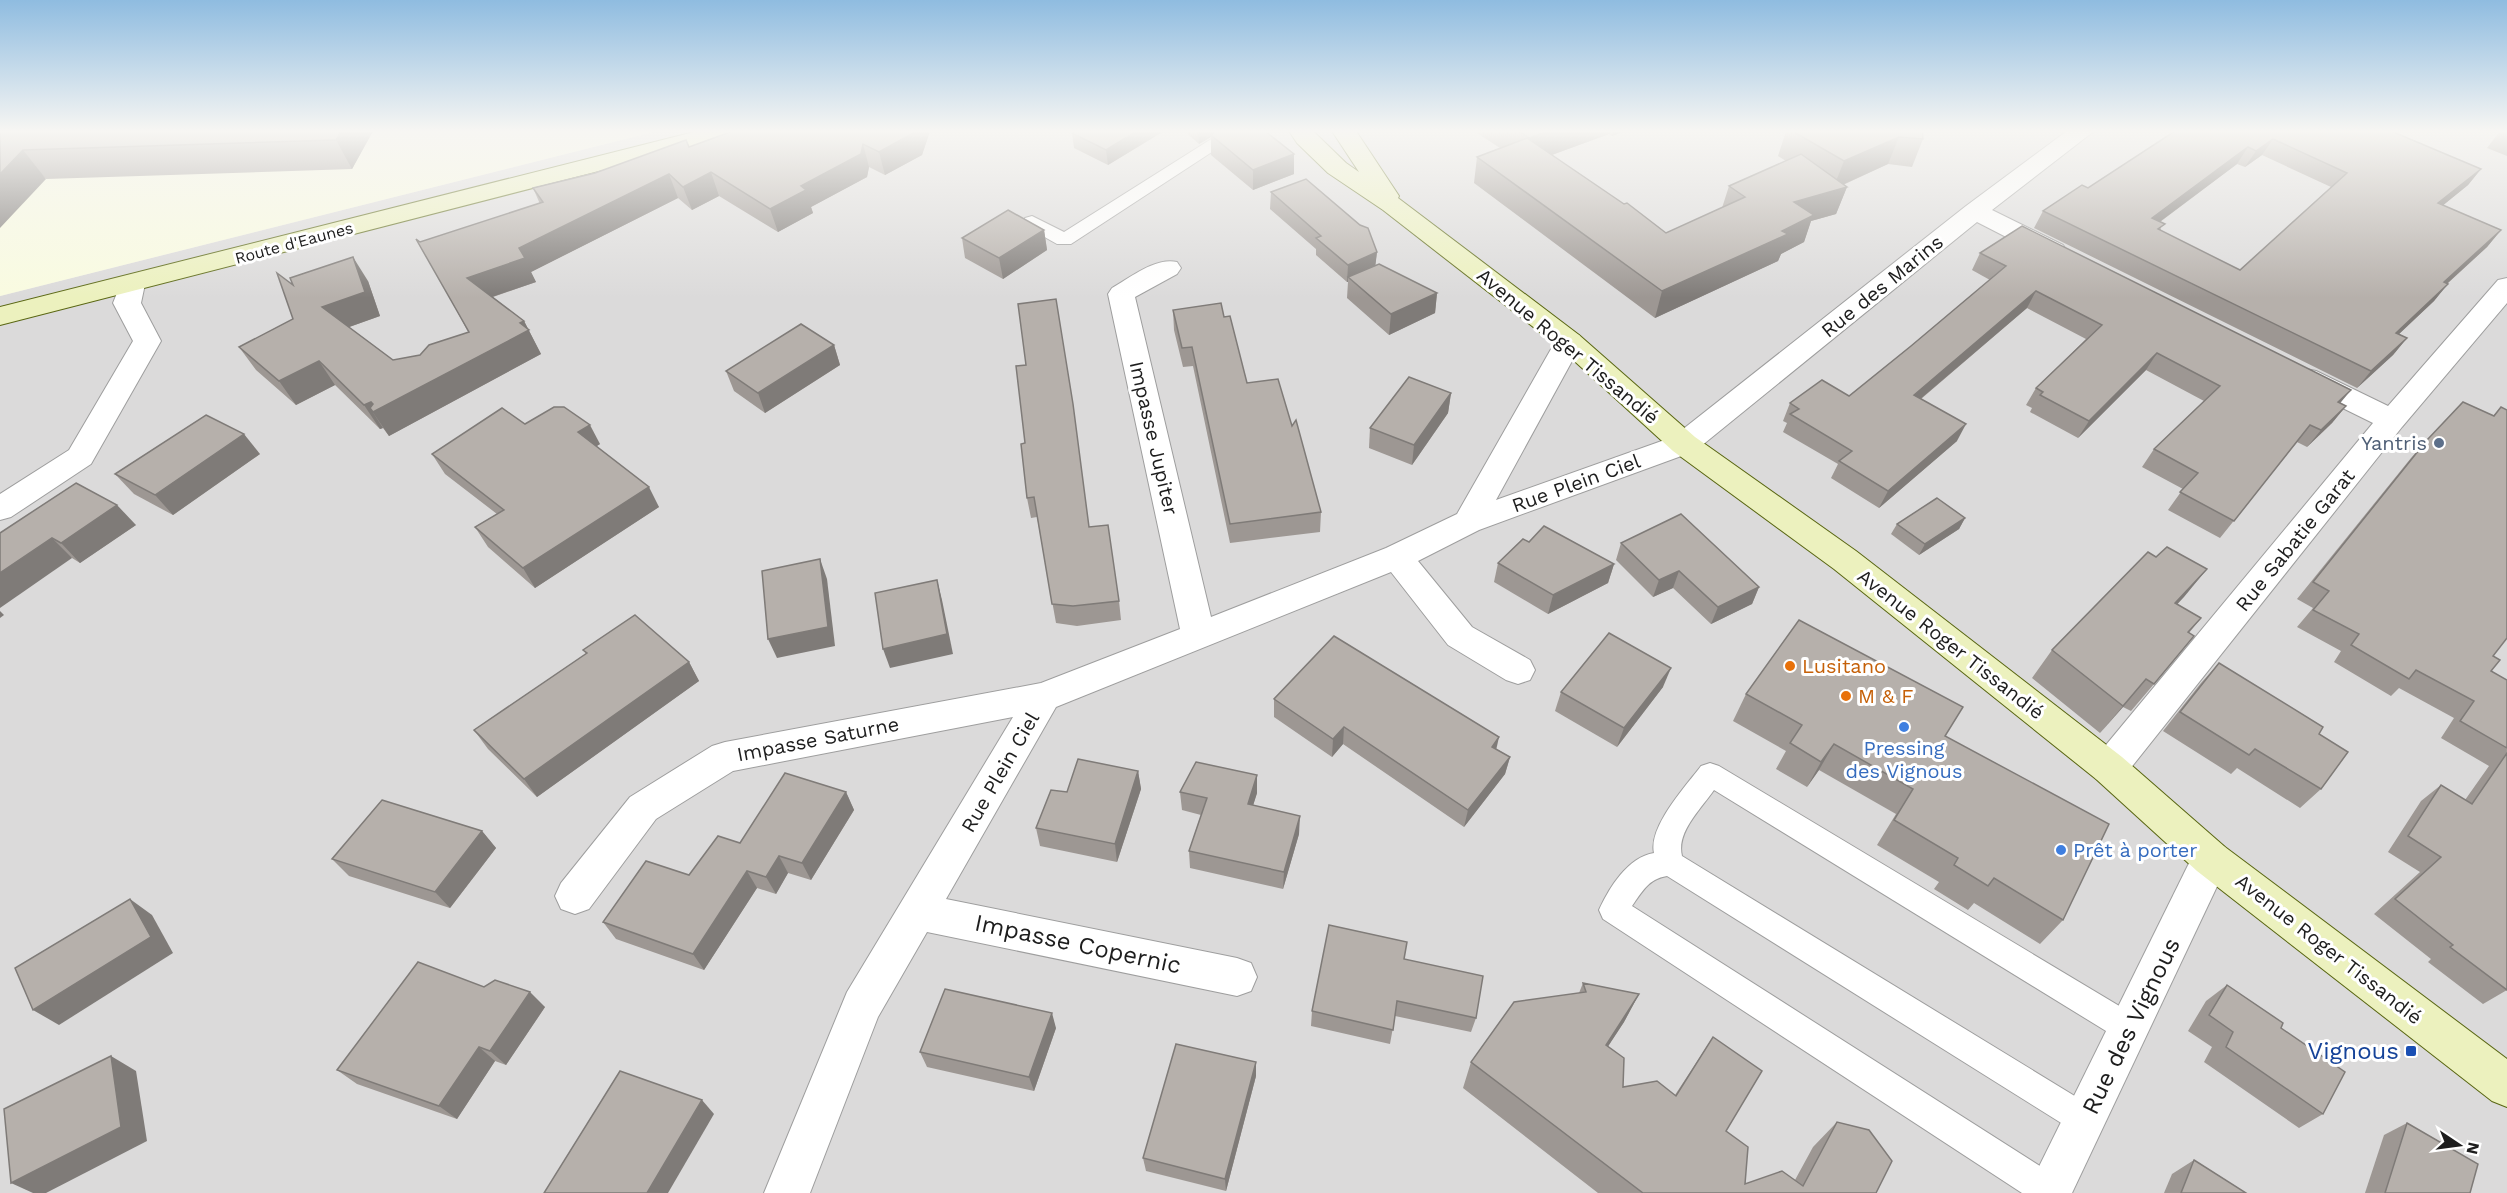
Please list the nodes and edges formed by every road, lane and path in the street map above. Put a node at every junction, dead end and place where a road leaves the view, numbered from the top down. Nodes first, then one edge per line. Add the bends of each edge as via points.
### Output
1 (510, 187) edge
2 (1148, 187) edge
3 (1365, 187) edge
4 (1380, 187) edge
5 (2008, 187) edge
6 (1392, 205) junction
7 (1975, 212) junction
8 (1032, 222) edge
9 (2082, 265) edge
10 (1168, 268) dead end
11 (132, 284) junction
12 (2507, 286) edge
13 (0, 316) edge
14 (1569, 341) junction
15 (2285, 367) edge
16 (2392, 420) junction
17 (1684, 444) junction
18 (0, 509) edge
19 (1468, 522) junction
20 (1397, 557) junction
21 (1198, 635) junction
22 (1518, 669) dead end
23 (1044, 697) junction
24 (2109, 768) junction
25 (2211, 859) junction
26 (1670, 863) junction
27 (575, 896) dead end
28 (919, 912) junction
29 (1237, 977) dead end
30 (2130, 1029) junction
31 (2507, 1086) edge
32 (2085, 1120) junction
33 (787, 1193) edge
34 (2049, 1193) edge

1 - 11 main road, Route d'Eaunes
2 - 8 lane via 1064,240
3 - 6 main road, Avenue Roger Tissandié
4 - 6 main road, Avenue Roger Tissandié
5 - 7 street, Rue des Marins
6 - 14 main road, Avenue Roger Tissandié
7 - 9 street
7 - 17 street, Rue des Marins
10 - 21 street, Impasse Jupiter via 1121,294
11 - 13 main road, Route d'Eaunes
11 - 18 street via 127,303 147,341 80,457
12 - 16 street, Rue Sabatie Garat
14 - 17 main road, Avenue Roger Tissandié
14 - 19 street, Rue Plein Ciel
15 - 16 street
16 - 24 street, Rue Sabatie Garat
17 - 19 street, Rue Plein Ciel
17 - 24 main road, Avenue Roger Tissandié via 1845,560
19 - 20 street, Rue Plein Ciel
20 - 21 street, Rue Plein Ciel
20 - 22 street via 1460,636
21 - 23 street, Rue Plein Ciel
23 - 27 street, Impasse Saturne via 725,757 643,808
23 - 28 street, Rue Plein Ciel
24 - 25 main road, Avenue Roger Tissandié
25 - 30 street, Rue des Vignous
25 - 31 main road, Avenue Roger Tissandié
26 - 30 lane via 1666,846 1671,829 1710,774
26 - 32 lane
26 - 34 lane via 1649,866 1613,910
28 - 29 street, Impasse Copernic
28 - 33 street, Rue Plein Ciel via 862,1006
30 - 32 street, Rue des Vignous
32 - 34 street, Rue des Vignous

